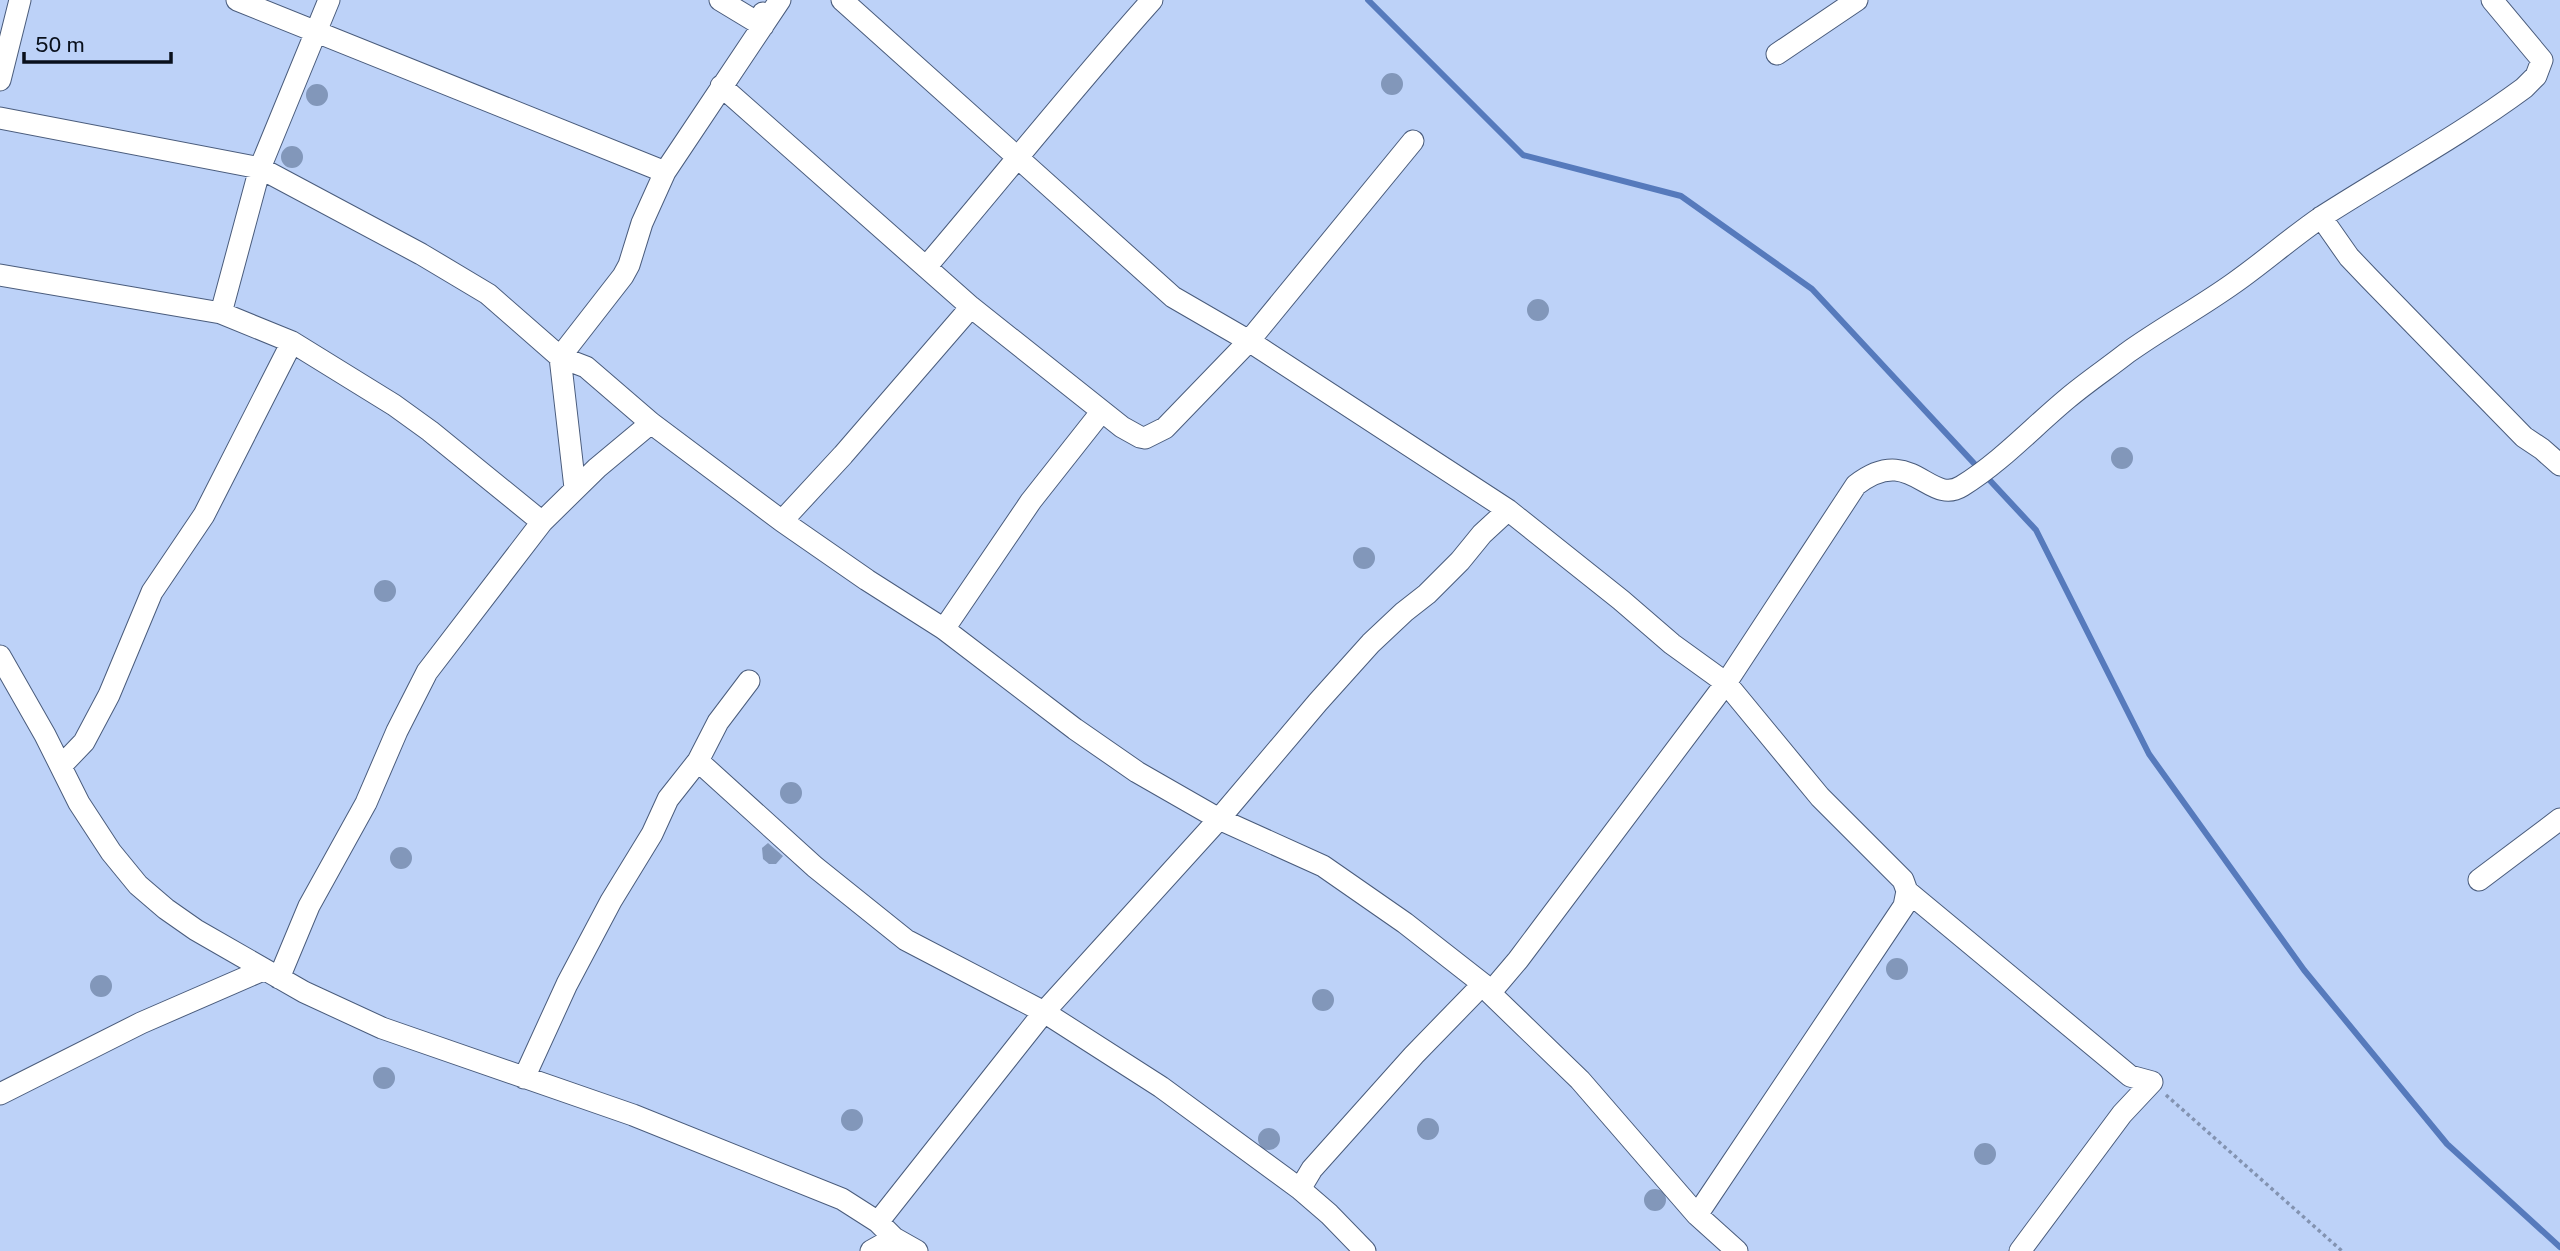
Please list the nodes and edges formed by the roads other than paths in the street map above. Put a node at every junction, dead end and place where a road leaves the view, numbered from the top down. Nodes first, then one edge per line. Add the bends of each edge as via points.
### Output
1 (20, 0) edge
2 (237, 0) edge
3 (329, 0) edge
4 (720, 0) edge
5 (764, 0) edge
6 (780, 0) edge
7 (842, 0) edge
8 (1152, 0) edge
9 (1857, 0) edge
10 (2492, 0) edge
11 (763, 26) junction
12 (318, 31) junction
13 (1777, 54) dead end
14 (2550, 71) edge
15 (0, 80) edge
16 (721, 86) junction
17 (0, 118) edge
18 (1413, 141) dead end
19 (1018, 159) junction
20 (260, 168) junction
21 (665, 172) junction
22 (2321, 217) junction
23 (926, 267) junction
24 (0, 275) edge
25 (971, 307) junction
26 (221, 313) junction
27 (1248, 341) junction
28 (292, 342) junction
29 (560, 357) junction
30 (1102, 411) junction
31 (651, 423) junction
32 (2560, 465) edge
33 (575, 488) junction
34 (1508, 510) junction
35 (782, 521) junction
36 (542, 522) junction
37 (944, 629) junction
38 (0, 656) edge
39 (749, 681) dead end
40 (1726, 682) junction
41 (698, 761) junction
42 (61, 766) junction
43 (1219, 819) junction
44 (2560, 819) edge
45 (2479, 880) dead end
46 (1907, 891) junction
47 (271, 974) junction
48 (1486, 988) junction
49 (1044, 1013) junction
50 (524, 1078) junction
51 (0, 1094) edge
52 (1300, 1189) junction
53 (1697, 1215) junction
54 (878, 1222) junction
55 (894, 1238) junction
56 (871, 1251) edge
57 (917, 1251) edge
58 (1365, 1251) edge
59 (1737, 1251) edge
60 (2020, 1251) edge

1 - 15 street
2 - 12 street
3 - 12 street
4 - 11 street
5 - 11 street
6 - 11 street
7 - 19 street
8 - 19 street
9 - 13 street
10 - 14 street
11 - 16 street
12 - 20 street
12 - 21 street
14 - 22 street via 2424,156
16 - 21 street
16 - 23 street
17 - 20 street
18 - 27 street
19 - 23 street
19 - 27 street via 1173,297
20 - 26 street
20 - 29 street via 488,294
21 - 29 street via 629,265
22 - 32 street via 2349,257 2524,437
22 - 40 street via 2234,284 2069,397 1960,488 1941,491 1919,477 1891,469 1856,485
23 - 25 street
24 - 26 street
25 - 30 street
25 - 35 street
26 - 28 street
27 - 30 street via 1157,433 1140,437
27 - 34 street
28 - 36 street via 394,405
28 - 42 street via 204,515 152,592 109,695 83,742
29 - 31 street via 586,367
29 - 33 street
30 - 37 street via 1031,501
31 - 33 street
31 - 35 street
33 - 36 street
34 - 40 street via 1672,644
34 - 43 street via 1427,594 1371,643
35 - 37 street
36 - 47 street via 427,672 366,803
37 - 43 street via 1137,772
38 - 42 street
39 - 41 street via 718,722
40 - 46 street via 1820,797 1896,871
40 - 48 street via 1518,960
41 - 49 street via 815,867 906,940
41 - 50 street via 668,799 611,901
42 - 47 street via 79,803 138,885 186,923
43 - 48 street via 1322,866 1405,923
43 - 49 street
44 - 45 street
46 - 53 street via 1904,906
46 - 60 street via 2130,1076 2152,1082 2122,1114
47 - 50 street via 382,1028
47 - 51 street via 141,1023
48 - 52 street via 1413,1055 1312,1169
48 - 53 street via 1588,1088
49 - 52 street via 1151,1079
49 - 54 street
50 - 54 street via 716,1146 842,1199
52 - 58 street
53 - 59 street
54 - 55 street
55 - 56 street
55 - 57 street

